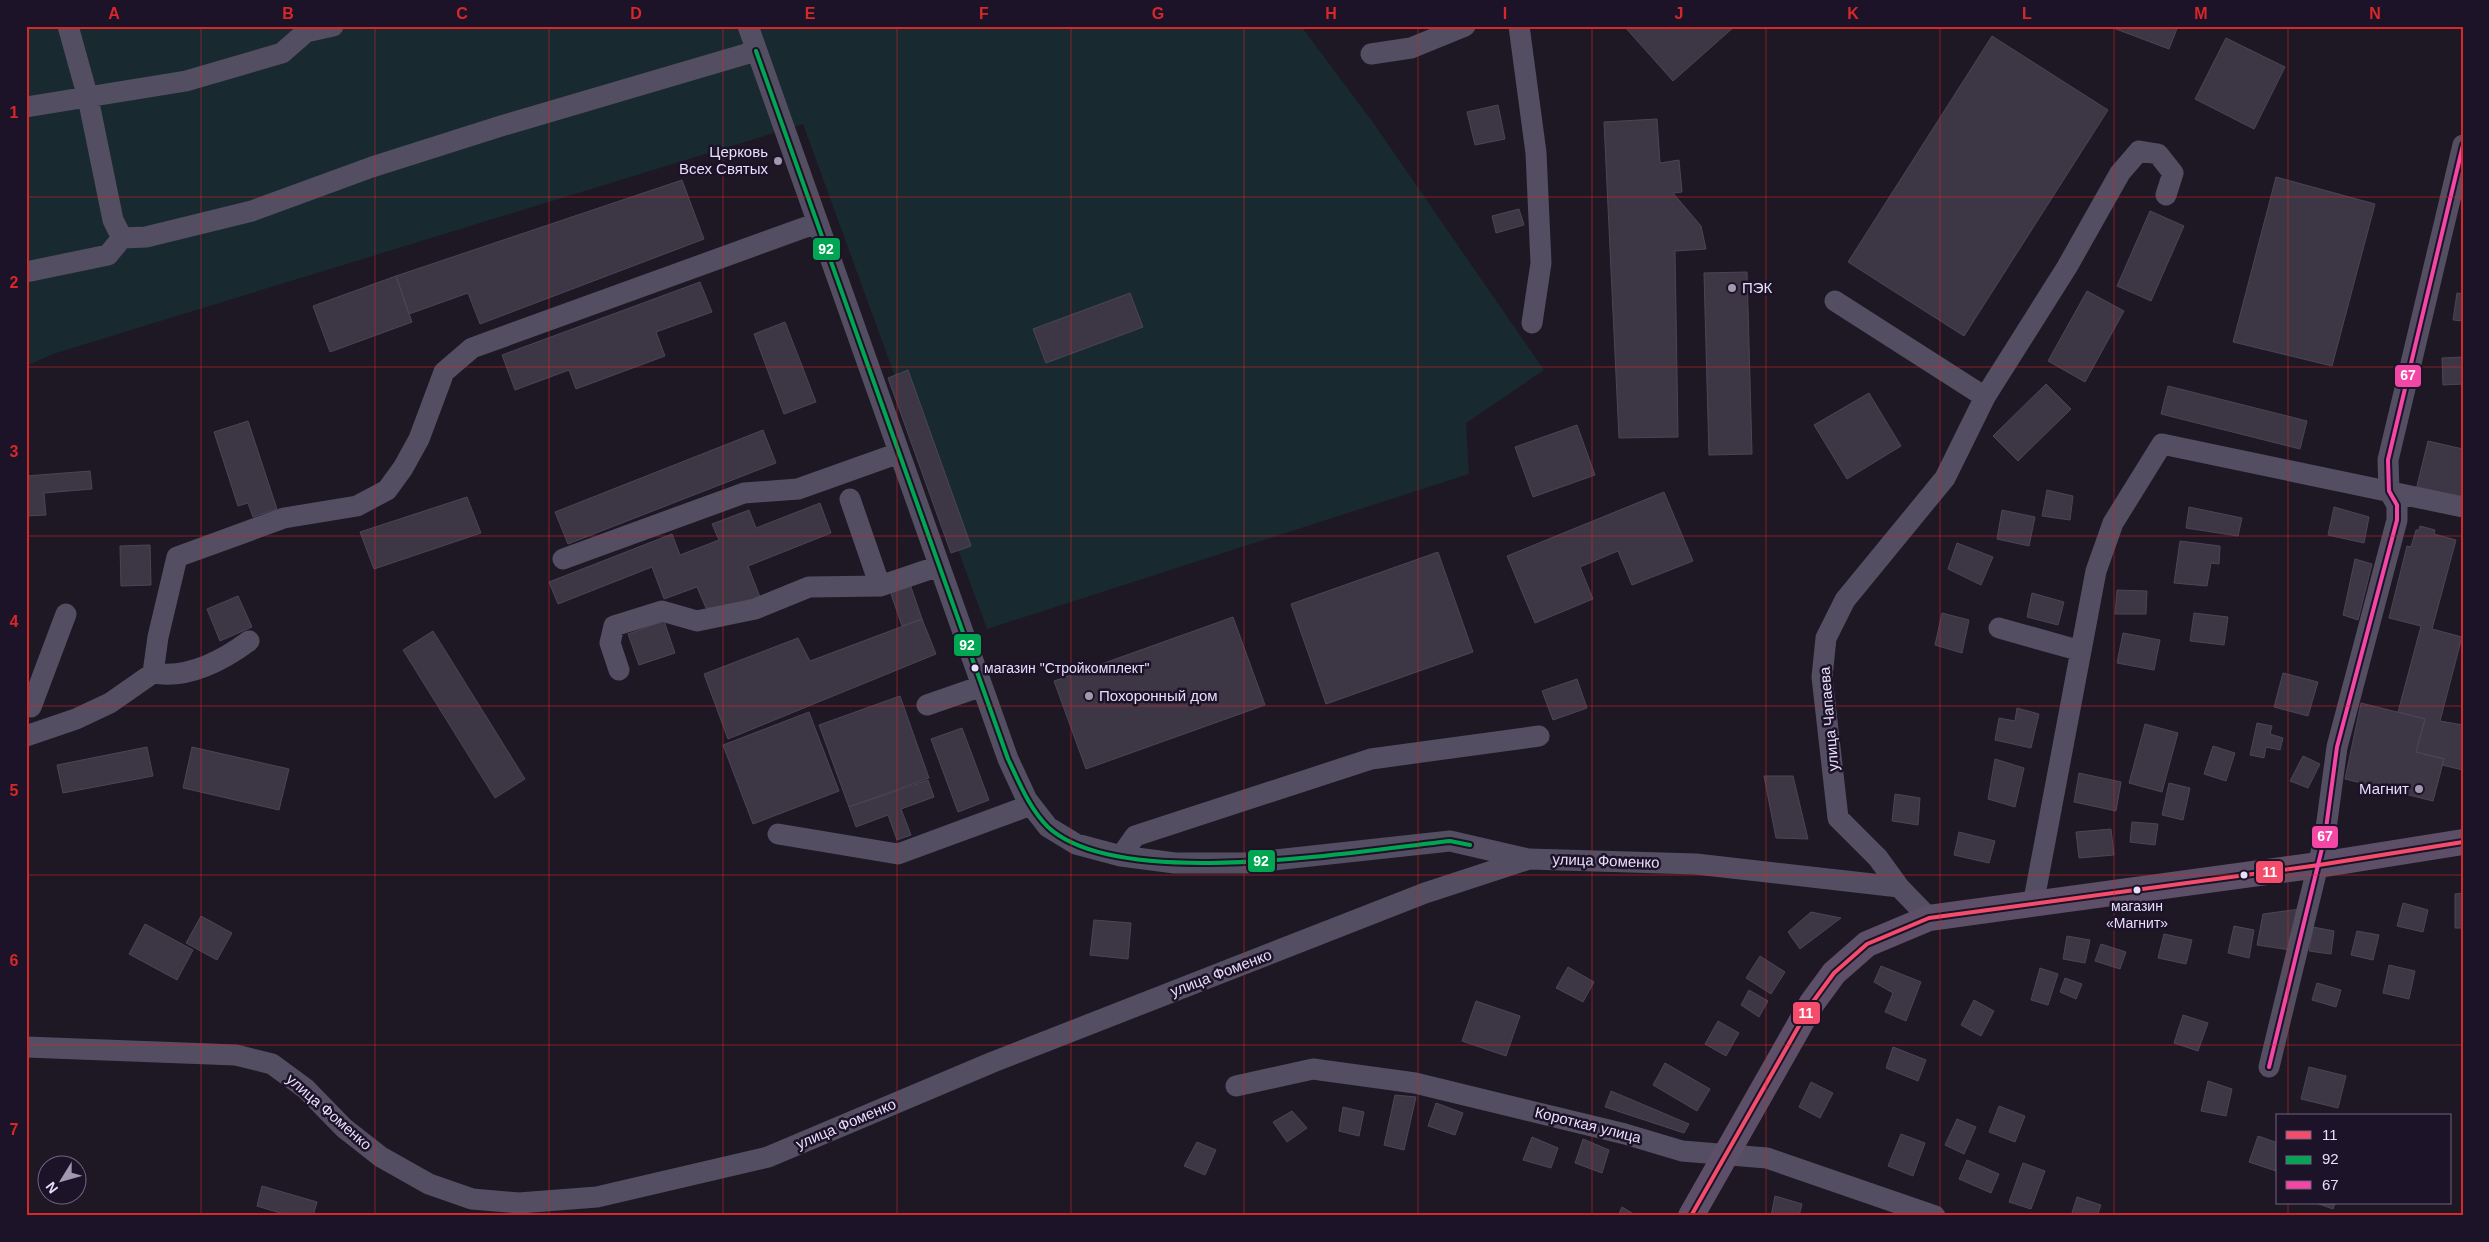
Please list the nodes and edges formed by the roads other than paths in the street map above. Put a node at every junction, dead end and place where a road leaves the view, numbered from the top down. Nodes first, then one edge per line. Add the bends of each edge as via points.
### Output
1 (68, 26) edge
2 (334, 26) edge
3 (748, 26) edge
4 (1465, 26) edge
5 (1519, 26) edge
6 (756, 51) junction
7 (1371, 54) dead end
8 (88, 98) junction
9 (26, 107) edge
10 (2462, 154) edge
11 (2166, 195) dead end
12 (817, 223) junction
13 (122, 238) junction
14 (26, 272) edge
15 (1835, 302) dead end
16 (1532, 323) dead end
17 (1985, 397) junction
18 (899, 453) junction
19 (2389, 491) junction
20 (850, 499) dead end
21 (2463, 507) edge
22 (564, 559) dead end
23 (939, 566) junction
24 (880, 586) junction
25 (66, 614) dead end
26 (1999, 628) dead end
27 (249, 641) dead end
28 (2081, 651) junction
29 (619, 670) dead end
30 (153, 673) junction
31 (982, 686) junction
32 (29, 697) edge
33 (927, 705) dead end
34 (26, 729) edge
35 (26, 736) edge
36 (1539, 736) dead end
37 (1031, 805) junction
38 (778, 834) dead end
39 (2463, 842) edge
40 (1122, 856) junction
41 (1529, 859) junction
42 (2319, 865) junction
43 (1899, 887) junction
44 (2033, 905) junction
45 (1929, 918) junction
46 (26, 1047) edge
47 (2269, 1067) dead end
48 (1236, 1086) dead end
49 (1724, 1155) junction
50 (596, 1206) edge
51 (1691, 1216) edge
52 (1936, 1216) edge

1 - 8 street
2 - 8 street via 306,32 282,53 186,81
3 - 6 street
4 - 7 street via 1411,48
5 - 16 street via 1536,153 1541,263
6 - 12 street
6 - 13 street via 372,167 252,211 146,237
8 - 9 street
8 - 13 street via 113,220
10 - 19 street via 2388,460
11 - 17 street, улица Чапаева via 2173,173 2158,154 2139,151 2120,173 2067,267
12 - 18 street
12 - 30 street via 472,348 444,372 419,439 387,490 357,506 284,518 177,557
13 - 14 street via 108,255
15 - 17 street
17 - 43 street, улица Чапаева via 1945,478 1845,600 1826,638 1822,677 1838,818 1878,858
18 - 22 street via 798,489 744,493
18 - 23 street
19 - 21 street
19 - 28 street via 2162,444 2112,523 2096,571
19 - 42 street via 2397,505 2397,520 2337,747
20 - 24 street
23 - 24 street
23 - 31 street
24 - 29 street via 809,587 755,609 697,622 662,611 614,626 610,644
25 - 32 street
26 - 28 street
27 - 30 street via 228,657 205,666 167,676
28 - 44 street
30 - 35 street via 110,703 76,720
31 - 33 street
31 - 37 street via 1008,759
32 - 34 street
36 - 40 street via 1371,760 1135,836
37 - 38 street via 898,854
37 - 40 street via 1048,827 1076,844
39 - 42 main road
40 - 41 street via 1175,862 1247,863 1450,840
41 - 43 street, улица Фоменко via 1696,864
41 - 50 street, улица Фоменко via 1407,900 993,1062 768,1157
42 - 44 main road
42 - 47 street
43 - 45 street
44 - 45 main road
45 - 49 main road via 1868,944 1834,973 1812,1003
46 - 50 street, улица Фоменко via 236,1055 272,1064 306,1089 344,1128 381,1158 429,1184 472,1200
48 - 49 street, Короткая улица via 1313,1069 1414,1083 1682,1151
49 - 51 main road
49 - 52 street, Короткая улица via 1767,1158

